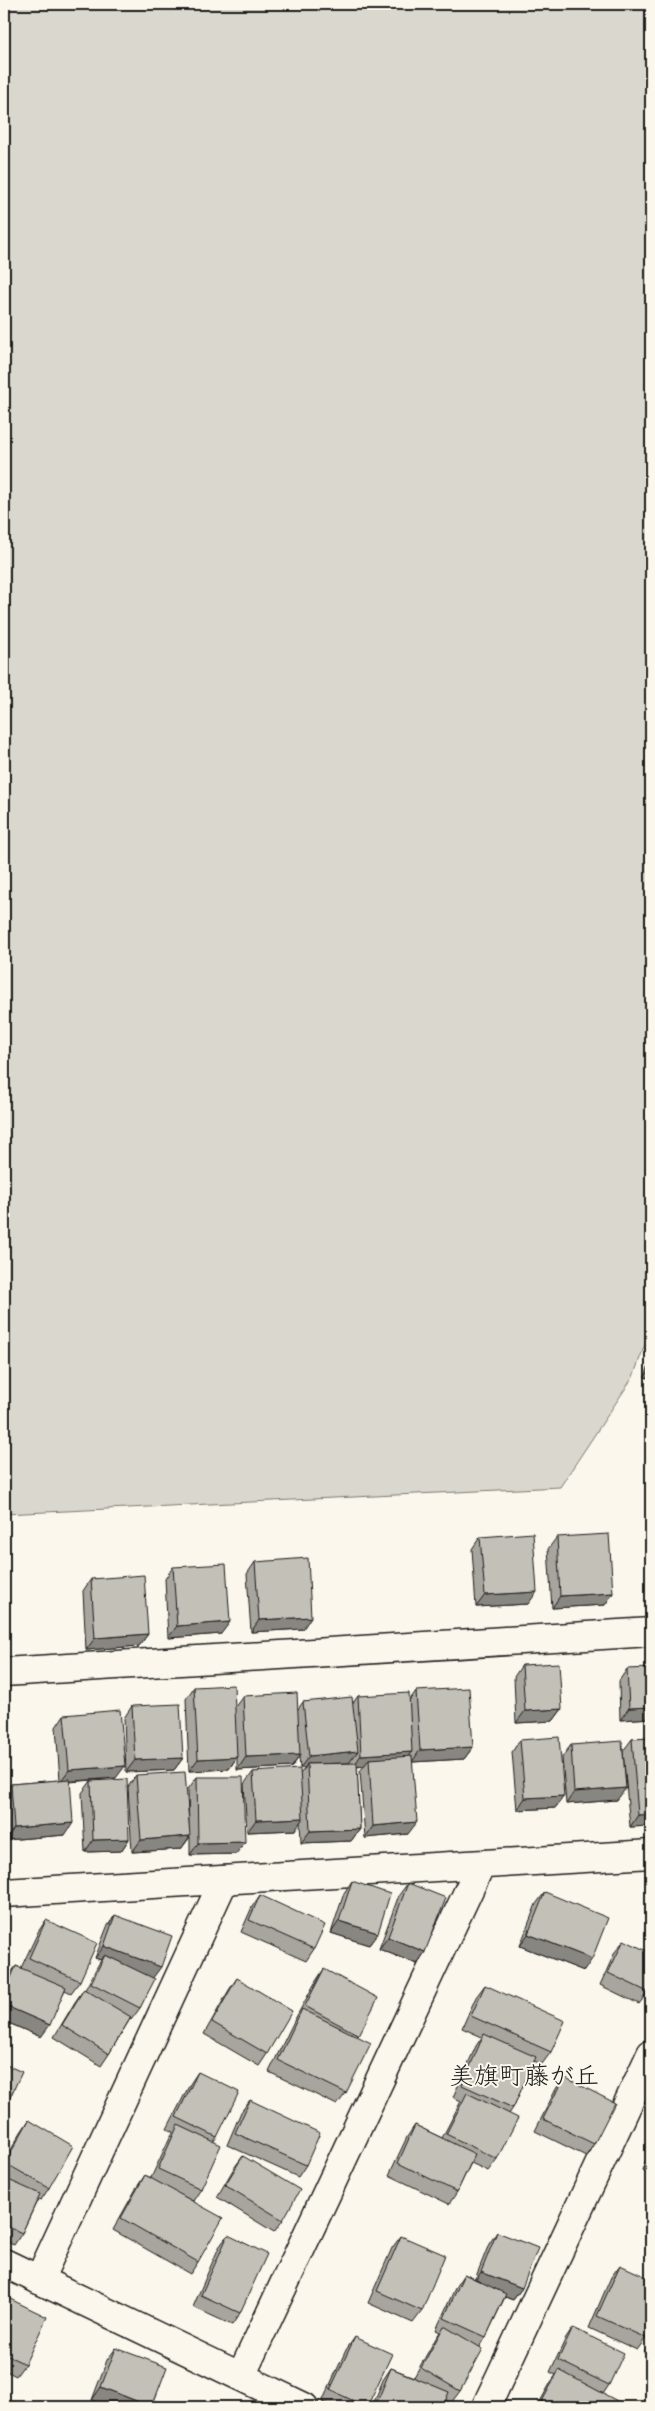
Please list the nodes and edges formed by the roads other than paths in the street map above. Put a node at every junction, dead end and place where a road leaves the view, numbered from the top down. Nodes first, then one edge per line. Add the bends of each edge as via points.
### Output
1 (651, 1632) edge
2 (4, 1672) edge
3 (651, 1854) edge
4 (480, 1866) junction
5 (224, 1880) junction
6 (4, 1893) edge
7 (651, 2054) edge
8 (4, 2263) edge
9 (39, 2280) junction
10 (241, 2376) junction
11 (304, 2407) edge
12 (486, 2407) edge

1 - 2 street
3 - 4 street
4 - 5 street
4 - 10 street
5 - 6 street
5 - 9 street
7 - 12 street
8 - 9 street
9 - 10 street
10 - 11 street

